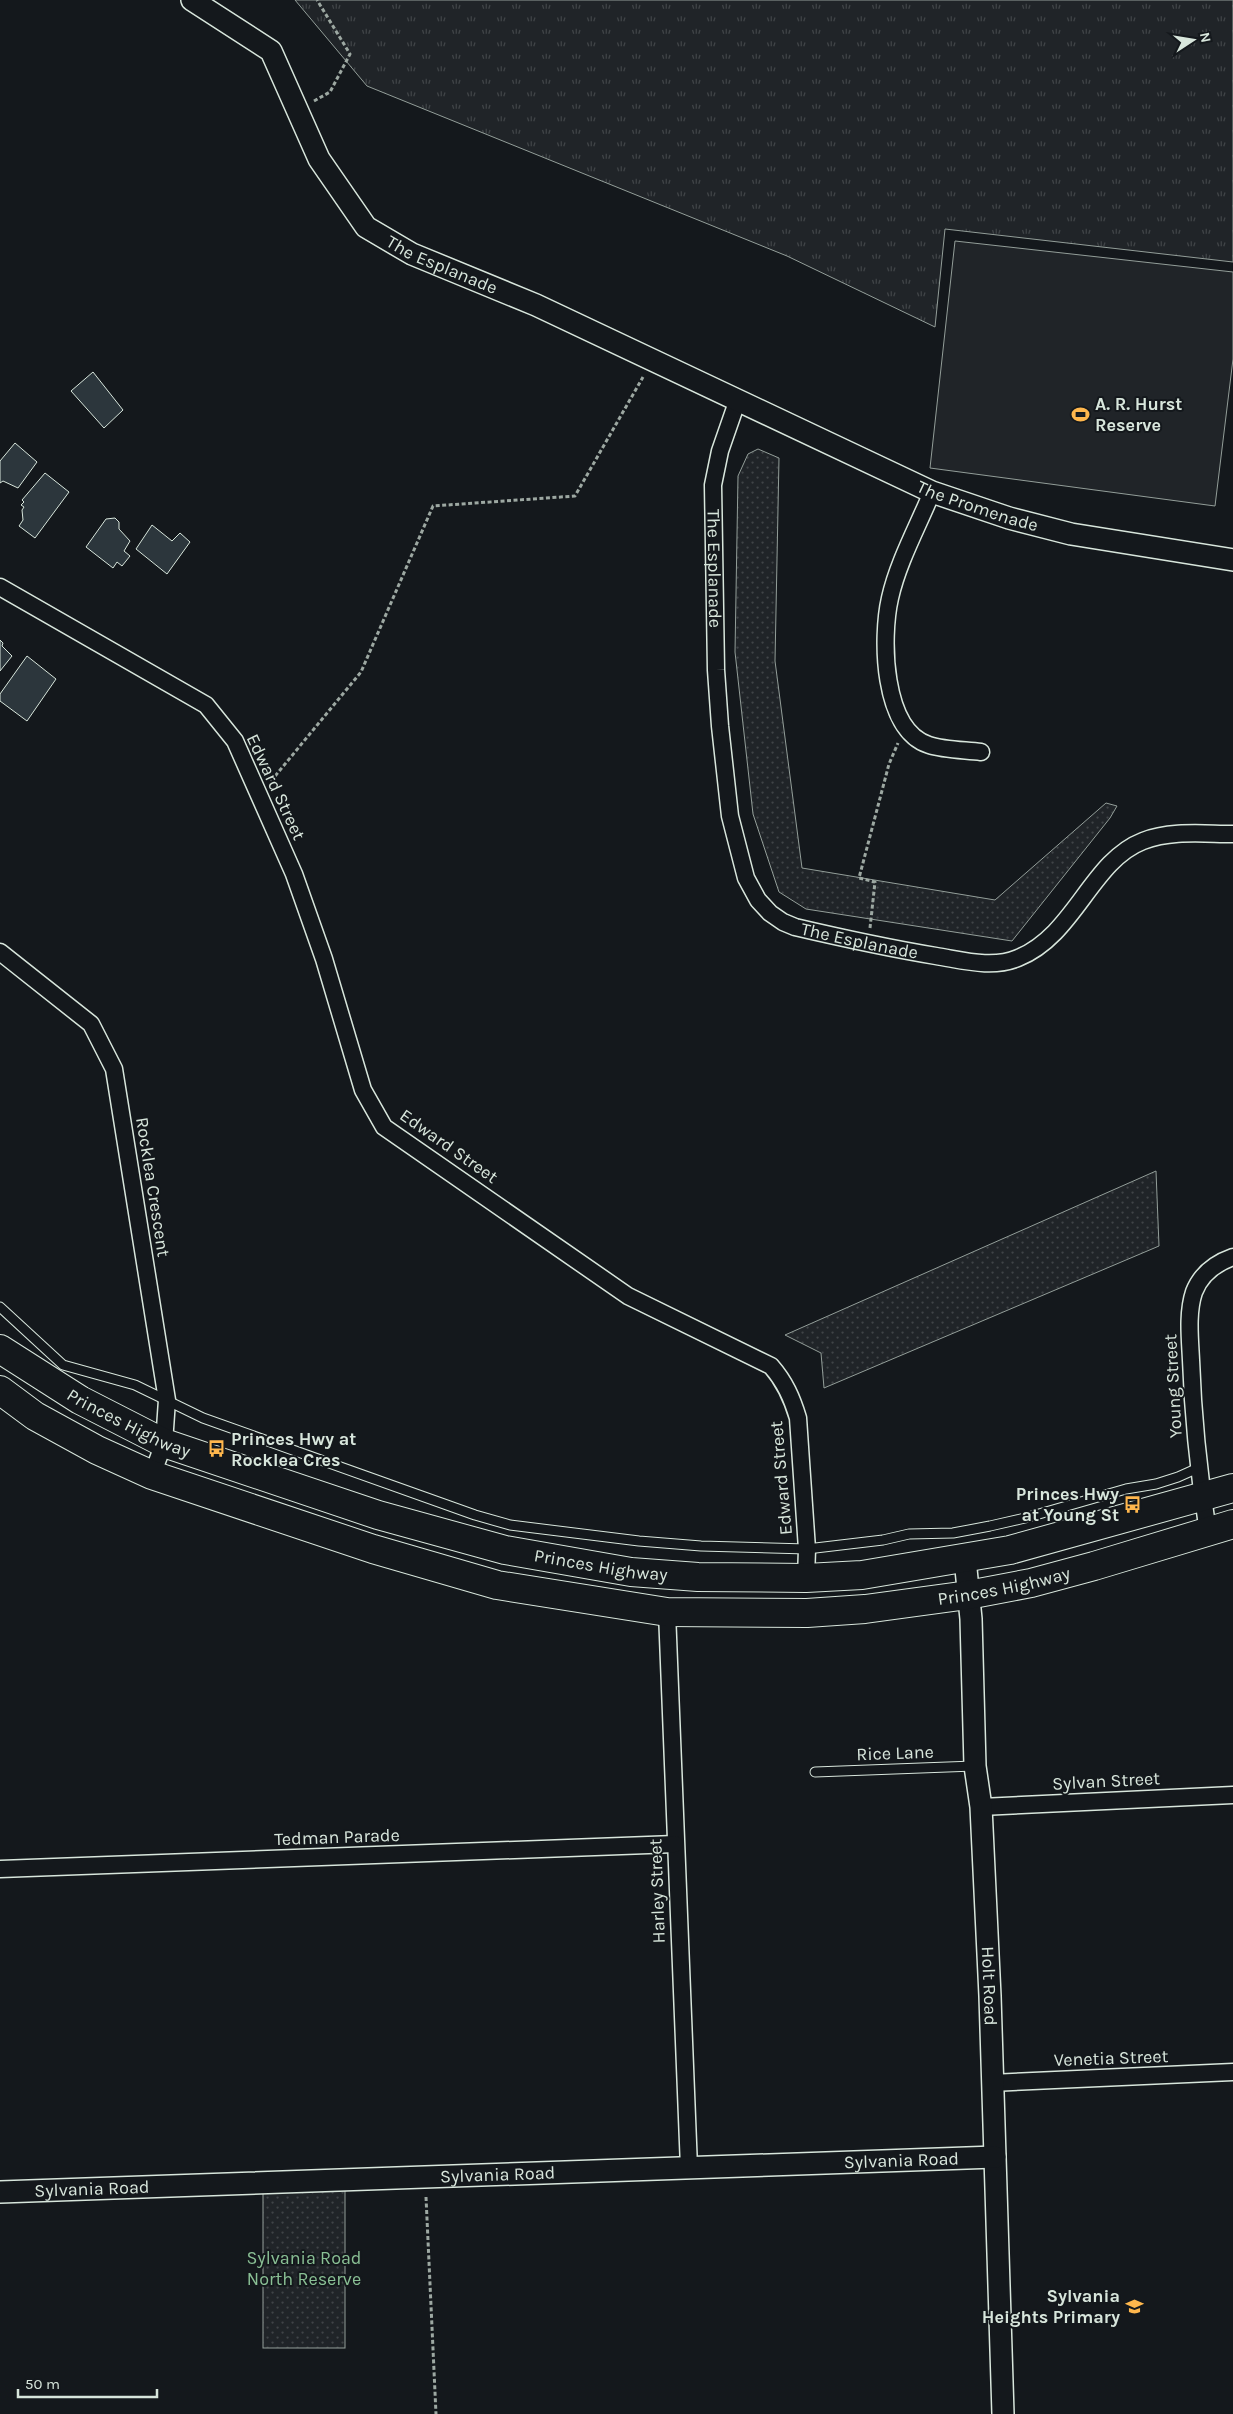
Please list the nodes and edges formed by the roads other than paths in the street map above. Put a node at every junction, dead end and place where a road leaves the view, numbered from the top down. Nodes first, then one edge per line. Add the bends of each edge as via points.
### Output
1 (192, 0) edge
2 (737, 402) junction
3 (932, 492) junction
4 (1233, 560) edge
5 (0, 587) edge
6 (981, 752) dead end
7 (1233, 834) edge
8 (0, 952) edge
9 (1233, 1257) edge
10 (0, 1308) edge
11 (0, 1349) edge
12 (0, 1390) edge
13 (167, 1400) junction
14 (164, 1443) junction
15 (1198, 1468) junction
16 (152, 1475) junction
17 (1233, 1488) edge
18 (1202, 1496) junction
19 (1221, 1528) edge
20 (807, 1549) junction
21 (965, 1559) junction
22 (806, 1578) junction
23 (968, 1595) junction
24 (667, 1612) junction
25 (976, 1766) junction
26 (815, 1772) dead end
27 (1233, 1795) edge
28 (981, 1807) junction
29 (675, 1844) junction
30 (0, 1869) edge
31 (1233, 2072) edge
32 (991, 2083) junction
33 (995, 2157) junction
34 (689, 2168) junction
35 (1, 2196) edge
36 (1003, 2414) edge

1 - 2 street, The Esplanade via 271,51 319,159 366,227 412,254 536,305
2 - 3 street, The Promenade
2 - 7 street, The Esplanade via 720,451 713,485 716,670 729,807 738,851 746,878 758,900 783,922 868,944 979,963 1000,963 1018,958 1052,936 1111,863 1128,848 1143,841 1176,834
3 - 4 street, The Promenade via 1009,518 1072,534
3 - 6 street via 889,599 886,654 893,702 904,736 928,745
5 - 20 street, Edward Street via 206,705 235,741 303,899 363,1090 384,1126 628,1296 771,1366 787,1387 798,1418
8 - 13 street, Rocklea Crescent via 91,1024 114,1068
9 - 15 street, Young Street via 1210,1269 1201,1279 1191,1306 1191,1365
10 - 13 lane, Princes Highway via 64,1365 135,1385
11 - 14 highway, Princes Highway via 80,1400
12 - 16 highway, Princes Highway via 35,1416
13 - 14 street, Rocklea Crescent
13 - 20 lane, Princes Highway via 203,1418 475,1516 510,1525 701,1546
14 - 16 street, Rocklea Crescent
14 - 22 highway, Princes Highway via 378,1515 504,1550 631,1572 698,1577
15 - 18 street, Young Street
15 - 20 lane, Princes Highway via 1156,1484 1126,1489 990,1526
16 - 24 highway, Princes Highway via 373,1549 497,1585
17 - 18 highway, Princes Highway
18 - 19 street, Young Street
18 - 21 highway, Princes Highway via 1060,1537
19 - 23 highway, Princes Highway via 1067,1573
20 - 22 street, Edward Street
21 - 22 highway, Princes Highway via 862,1575
21 - 23 street, Holt Road
23 - 24 highway, Princes Highway via 865,1609
23 - 25 street, Holt Road
24 - 29 street, Harley Street
25 - 26 lane, Rice Lane
25 - 28 street, Holt Road
27 - 28 street, Sylvan Street
28 - 32 street, Holt Road
29 - 30 street, Tedman Parade
29 - 34 street, Harley Street
31 - 32 street, Venetia Street
32 - 33 street, Holt Road
33 - 34 street, Sylvania Road
33 - 36 street, Holt Road
34 - 35 street, Sylvania Road via 425,2176

